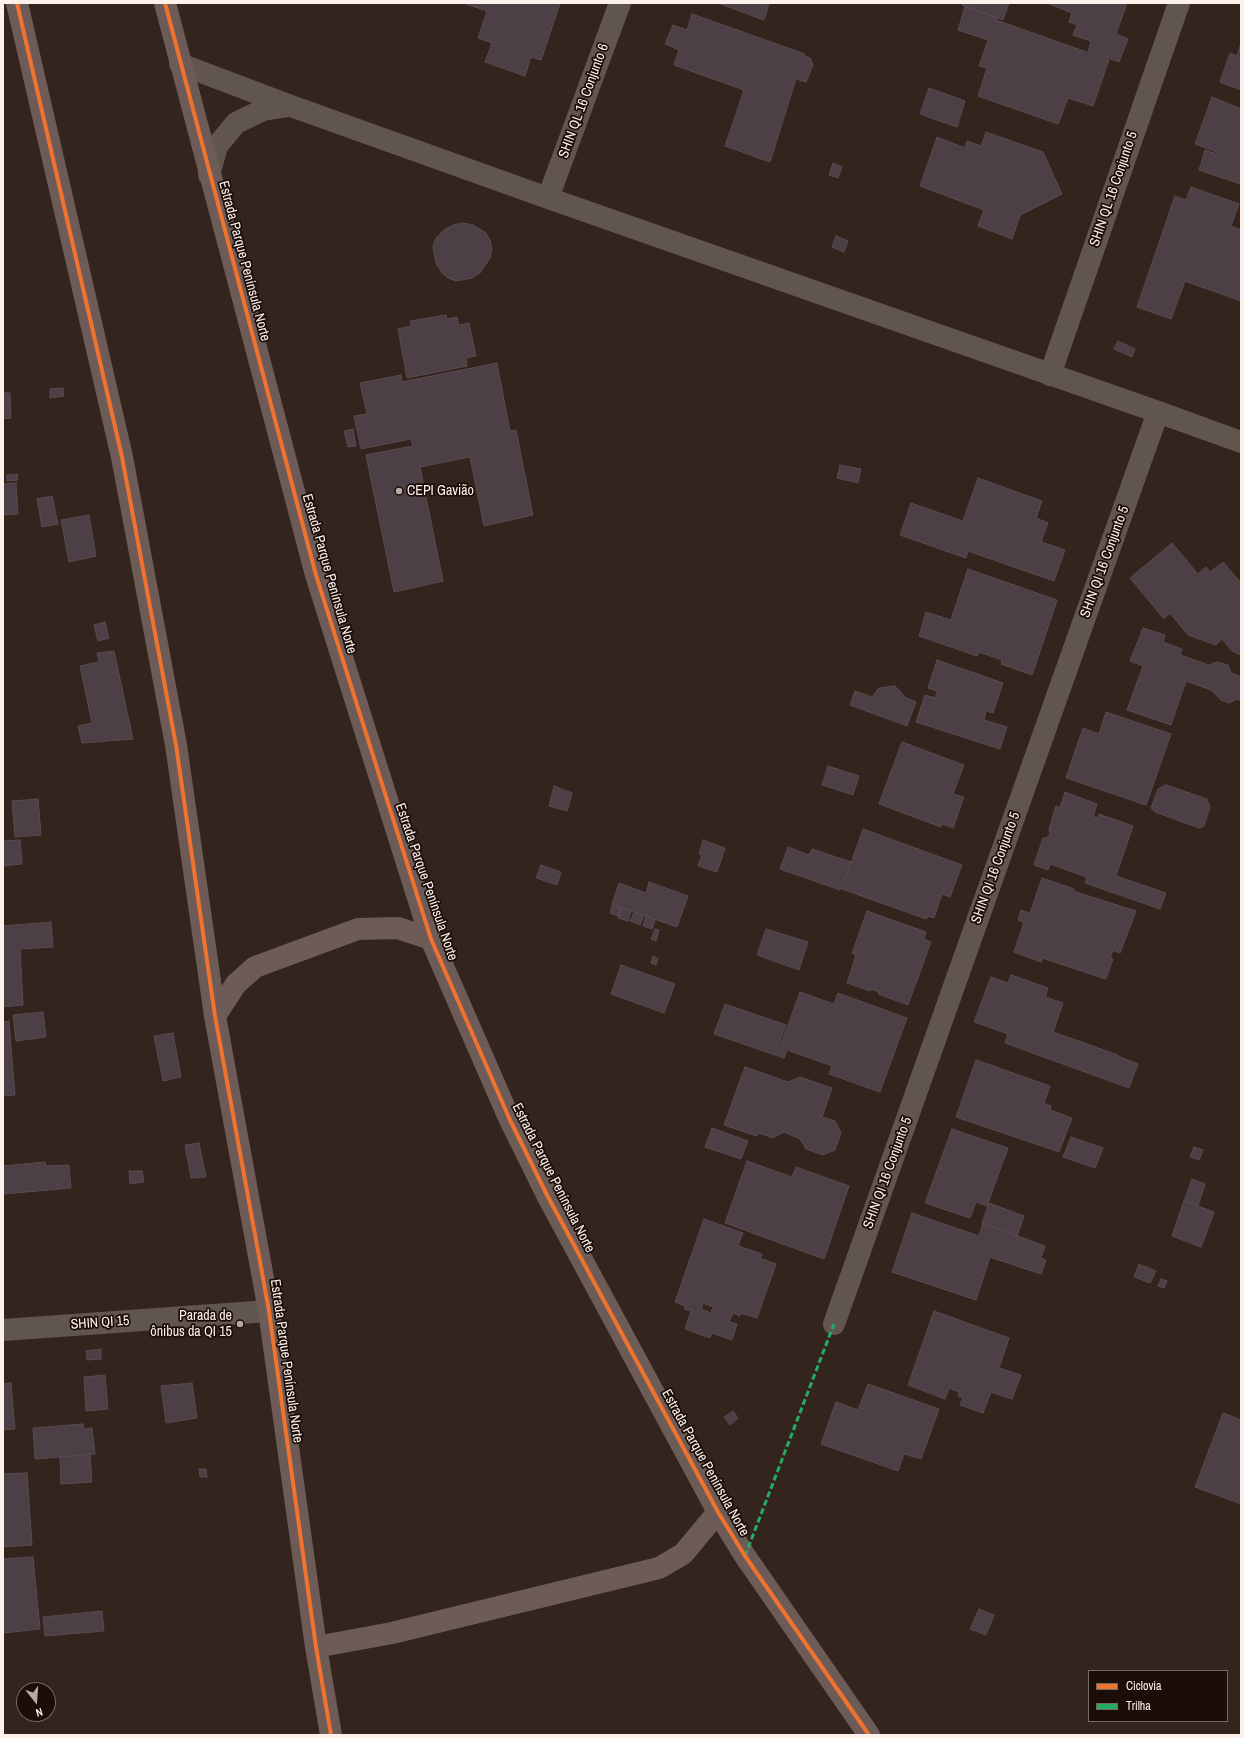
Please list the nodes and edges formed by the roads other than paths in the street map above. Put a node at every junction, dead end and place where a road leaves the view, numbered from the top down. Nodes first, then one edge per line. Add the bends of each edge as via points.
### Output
1 (17, 3) edge
2 (164, 3) edge
3 (620, 3) edge
4 (1179, 3) edge
5 (180, 64) junction
6 (291, 106) junction
7 (209, 175) junction
8 (548, 198) junction
9 (1050, 375) junction
10 (1158, 412) junction
11 (1241, 442) edge
12 (431, 939) junction
13 (215, 1016) junction
14 (269, 1311) junction
15 (834, 1324) dead end
16 (3, 1330) edge
17 (718, 1512) junction
18 (316, 1647) junction
19 (331, 1735) edge
20 (869, 1735) edge

1 - 13 main road, Estrada Parque Península Norte via 122,457 176,745
2 - 5 main road, Estrada Parque Península Norte
3 - 8 street, SHIN QL 16 Conjunto 6
4 - 9 street, SHIN QL 16 Conjunto 5
5 - 6 street
5 - 7 main road, Estrada Parque Península Norte
6 - 7 street via 263,110 236,123 217,146
6 - 8 street
7 - 12 main road, Estrada Parque Península Norte via 316,575
8 - 9 street
9 - 10 street
10 - 11 street
10 - 15 street, SHIN QI 16 Conjunto 5
12 - 13 main road via 398,928 358,929 254,967 236,984
12 - 17 main road, Estrada Parque Península Norte via 510,1120 547,1195
13 - 14 main road, Estrada Parque Península Norte
14 - 16 street, SHIN QI 15
14 - 18 main road, Estrada Parque Península Norte
17 - 18 main road via 683,1554 659,1568 392,1633
17 - 20 main road, Estrada Parque Península Norte via 745,1556
18 - 19 main road, Estrada Parque Península Norte

